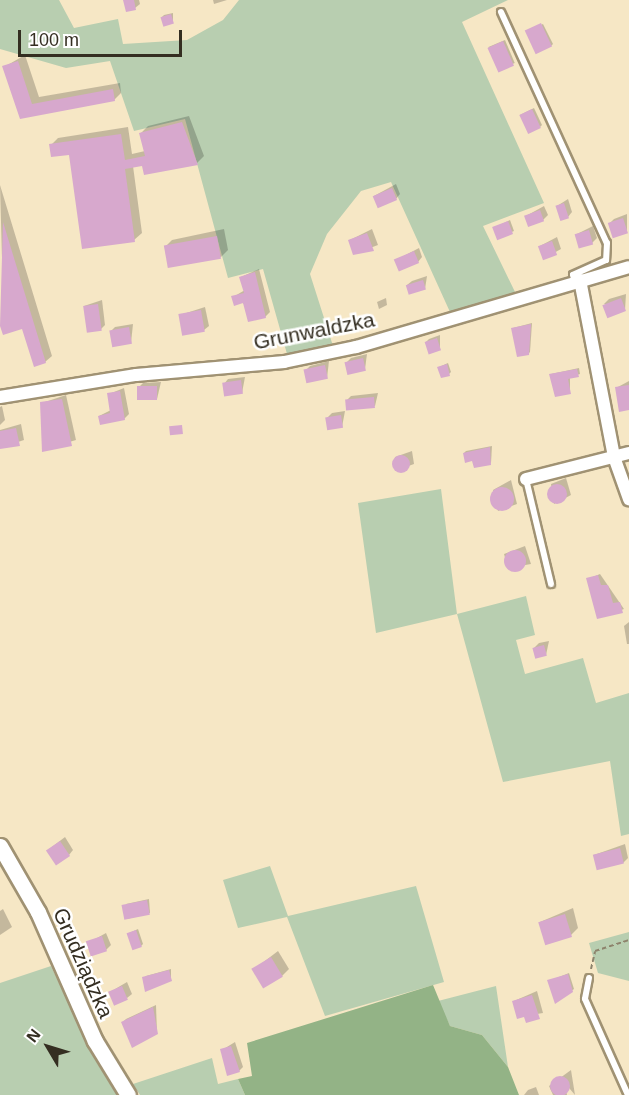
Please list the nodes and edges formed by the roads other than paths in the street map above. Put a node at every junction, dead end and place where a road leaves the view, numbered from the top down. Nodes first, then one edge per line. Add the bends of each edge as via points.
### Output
1 (501, 12) dead end
2 (629, 267) edge
3 (577, 281) junction
4 (0, 397) edge
5 (629, 453) edge
6 (614, 457) junction
7 (526, 479) joint
8 (629, 499) edge
9 (551, 584) dead end
10 (0, 846) edge
11 (589, 978) road end
12 (128, 1095) edge
13 (628, 1095) edge

1 - 3 lane via 607,243 606,260 573,275
2 - 3 street, Grunwaldzka
3 - 4 street, Grunwaldzka via 356,347 284,362 136,375
3 - 6 street
5 - 6 street
6 - 7 street
6 - 8 street
7 - 9 lane
10 - 12 street, Grudziądzka via 38,912 95,1041
11 - 13 lane via 585,999

